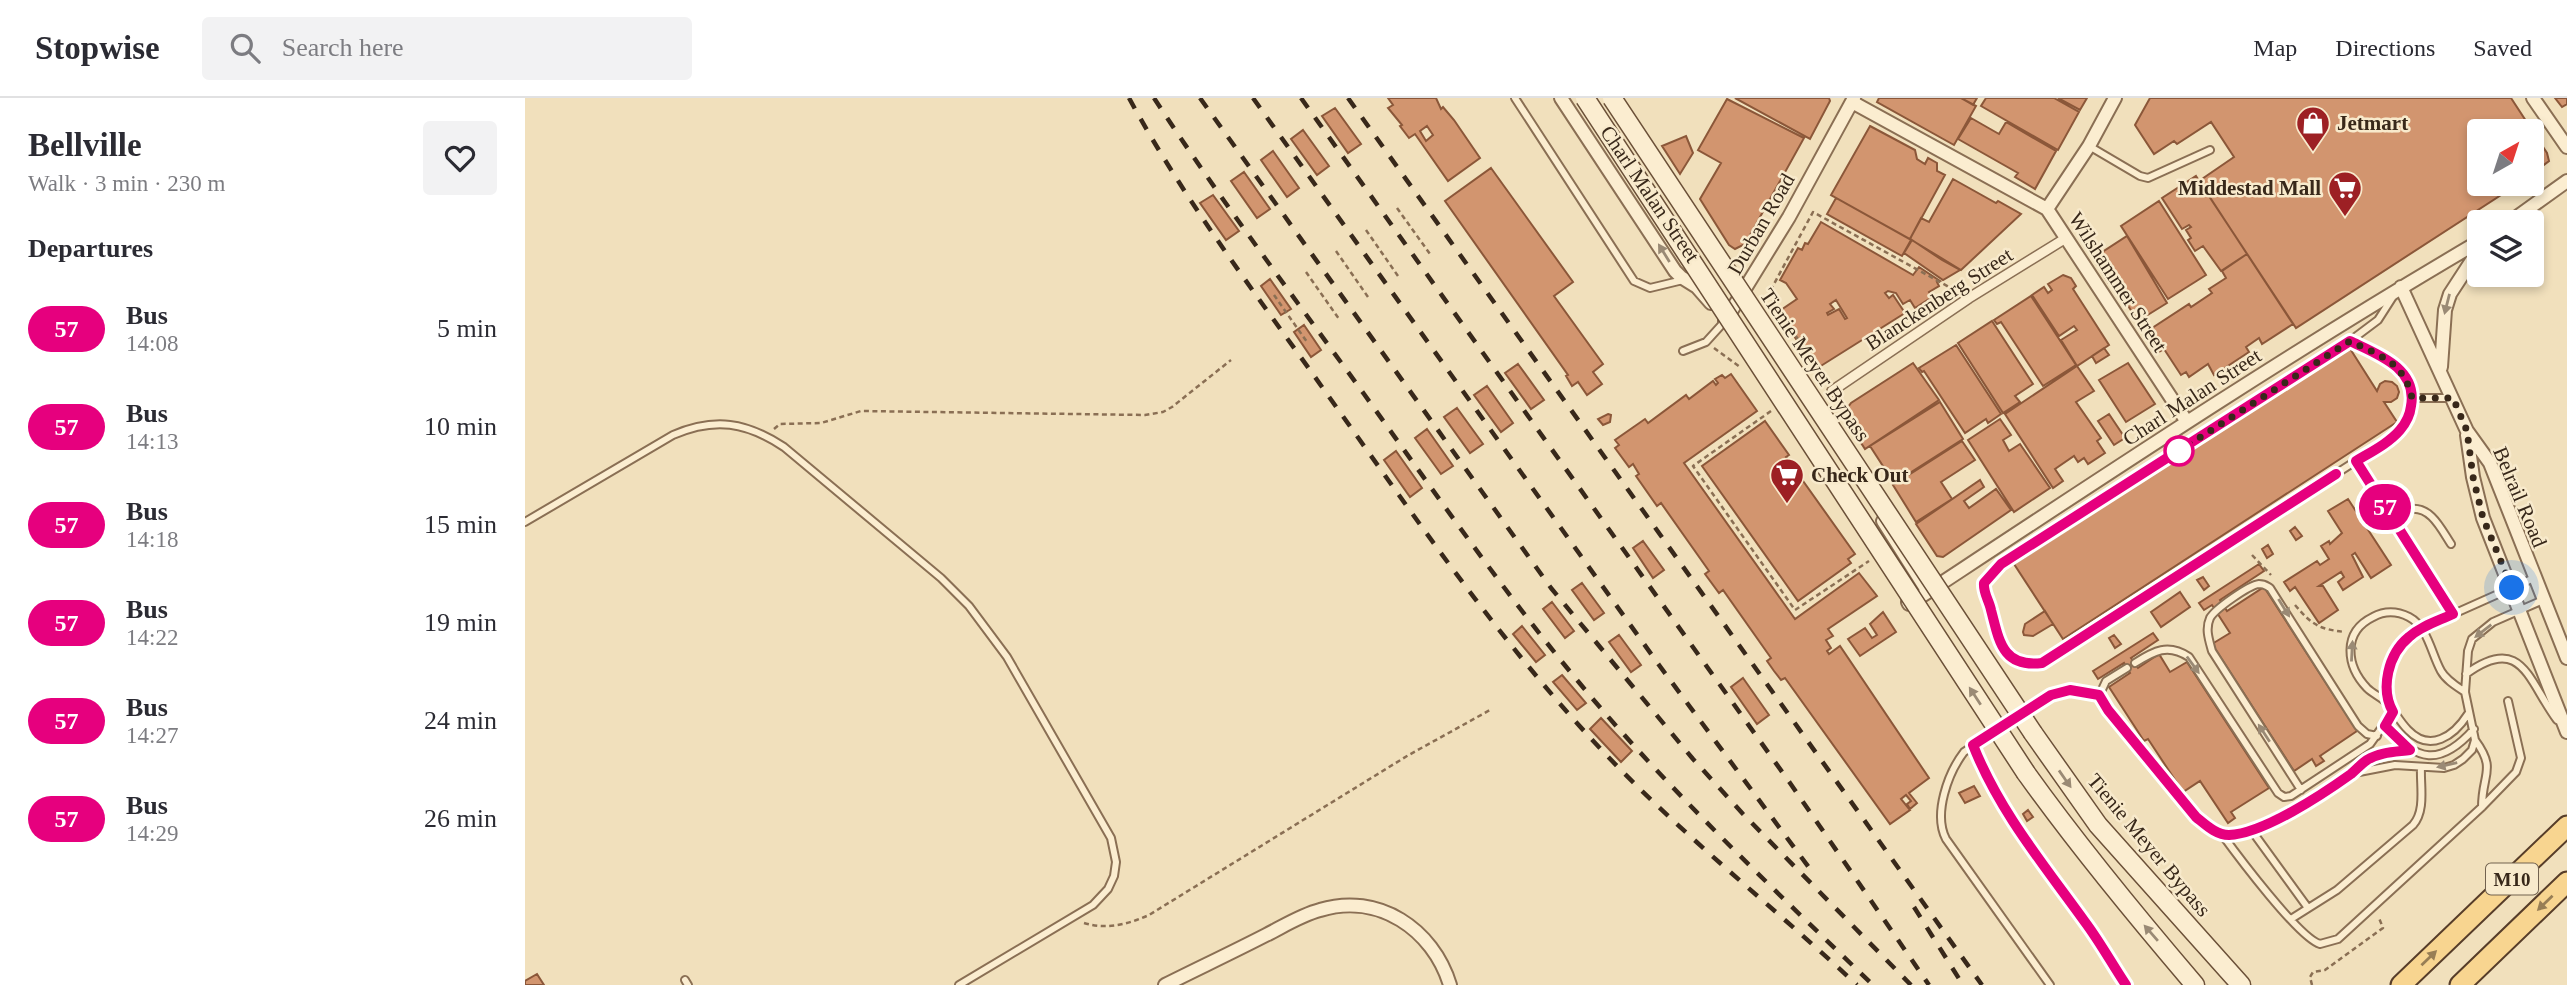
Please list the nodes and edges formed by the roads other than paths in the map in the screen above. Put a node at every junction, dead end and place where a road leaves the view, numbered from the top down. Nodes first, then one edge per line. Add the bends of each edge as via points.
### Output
1 (1515, 98) edge
2 (1562, 98) edge
3 (1585, 98) edge
4 (1610, 98) edge
5 (2115, 98) edge
6 (2533, 98) edge
7 (1851, 99) edge
8 (2089, 146) junction
9 (2567, 147) edge
10 (2210, 150) dead end
11 (2567, 181) edge
12 (2047, 209) junction
13 (2527, 210) edge
14 (2066, 238) junction
15 (2467, 248) edge
16 (2467, 267) edge
17 (1684, 279) junction
18 (2398, 288) junction
19 (1740, 299) junction
20 (1725, 321) junction
21 (2350, 341) junction
22 (1683, 351) dead end
23 (2440, 370) junction
24 (1832, 390) road end
25 (2412, 398) junction
26 (2453, 398) junction
27 (2187, 422) junction
28 (2467, 431) junction
29 (2356, 461) junction
30 (2395, 521) junction
31 (525, 522) edge
32 (2451, 544) dead end
33 (2534, 578) junction
34 (2512, 588) junction
35 (1928, 592) junction
36 (2543, 600) junction
37 (2521, 610) junction
38 (2453, 614) junction
39 (2422, 628) junction
40 (2567, 658) edge
41 (2135, 663) dead end
42 (2127, 668) dead end
43 (2466, 674) junction
44 (2465, 692) junction
45 (2099, 695) junction
46 (2508, 701) dead end
47 (2388, 704) junction
48 (2393, 712) junction
49 (2468, 714) junction
50 (2385, 726) junction
51 (2474, 729) junction
52 (2567, 732) edge
53 (2377, 736) junction
54 (2467, 737) junction
55 (2475, 740) junction
56 (1973, 745) junction
57 (2410, 750) junction
58 (2421, 766) junction
59 (2351, 774) junction
60 (2301, 790) junction
61 (2482, 807) junction
62 (2567, 826) edge
63 (2252, 831) junction
64 (2221, 833) junction
65 (2567, 882) edge
66 (2308, 908) junction
67 (2291, 919) junction
68 (959, 985) edge
69 (1164, 985) edge
70 (1450, 985) edge
71 (2050, 985) edge
72 (2126, 985) edge
73 (2196, 985) edge
74 (2241, 985) edge
75 (2402, 985) edge
76 (2460, 985) edge

1 - 17 lane via 1634,281 1650,288
17 -> 2 street, Charl Malan Street
73 -> 3 main road, bridge via 2119,896 2026,773
4 - 19 street, Charl Malan Street
4 -> 74 main road, Tienie Meyer Bypass, bridge via 2098,825
5 - 8 street
6 - 9 street
7 - 12 street, Wilshammer Street
7 - 19 street, Durban Road
8 - 10 lane via 2148,178
8 - 12 street
11 - 13 street
12 - 14 street, Wilshammer Street
14 - 24 street, Blanckenberg Street
14 - 27 street, Wilshammer Street
15 - 18 street, Charl Malan Street
16 -> 23 street via 2449,294
17 - 20 street, Charl Malan Street via 1697,287
18 - 21 lane via 2378,320
18 - 23 street, Belrail Road
18 - 27 street, Charl Malan Street
19 - 20 street, Durban Road
19 - 35 street, Charl Malan Street
20 - 22 lane, Durban Road via 1706,342
20 - 35 street, Charl Malan Street via 1909,604
21 - 25 lane via 2396,366 2406,377
21 - 29 lane via 1994,570 1983,587 1999,642 2015,659 2042,663
23 - 26 street, Belrail Road
25 - 26 lane
25 - 29 lane via 2400,430
26 - 28 street, Belrail Road
27 - 35 street, Charl Malan Street
28 - 33 street, Belrail Road via 2490,463
28 - 34 street, Belrail Road via 2483,518
29 - 30 lane
30 - 32 lane via 2410,509 2423,509
30 - 38 lane
31 - 68 lane via 673,435 692,427 737,426 765,435 818,474 969,606 1007,657 1089,796 1111,838 1115,869 1108,889 1093,905
33 - 34 lane
33 - 36 street, Belrail Road
34 - 37 street, Belrail Road
34 - 38 lane
36 - 37 lane
36 - 40 street, Belrail Road
37 -> 43 lane via 2476,634 2468,651
37 - 52 street, Belrail Road
38 - 39 lane
39 - 44 lane via 2441,671
39 - 47 lane via 2402,643 2392,661 2386,685
47 -> 39 lane via 2366,687 2351,664 2354,634 2369,618 2389,612 2410,617
41 -> 60 lane via 2160,649 2189,657 2278,793 2284,797
42 - 45 lane via 2106,681
43 - 44 lane
43 - 52 lane via 2493,658 2517,661
44 - 49 lane
45 - 56 lane via 2070,690 2051,695
45 - 64 lane via 2196,817
46 - 61 lane via 2521,758 2516,772
47 - 48 lane
48 - 49 lane via 2414,736 2429,741 2453,734
48 - 50 lane
49 - 51 lane
50 - 53 lane
50 - 57 lane
51 - 54 lane
51 - 55 lane
53 - 60 lane
60 -> 53 lane via 2211,651 2207,627 2223,606 2254,586 2270,588 2358,726
54 - 55 lane
54 - 57 lane via 2452,751 2441,754
55 -> 58 lane via 2469,754 2454,765
55 - 61 lane via 2489,769
56 - 71 lane via 1955,765 1941,816 1943,832
56 - 72 lane via 2010,818
57 - 59 lane via 2384,753
58 - 59 lane via 2395,765
58 - 66 lane via 2419,818 2337,890
59 - 63 lane
61 - 67 lane via 2338,939 2324,944 2312,941
75 -> 62 main road, M10
63 - 64 lane
63 - 66 lane
64 - 67 lane
65 -> 76 main road, M10
66 - 67 lane
69 - 70 street via 1320,909 1356,905 1390,913 1420,933 1442,963

